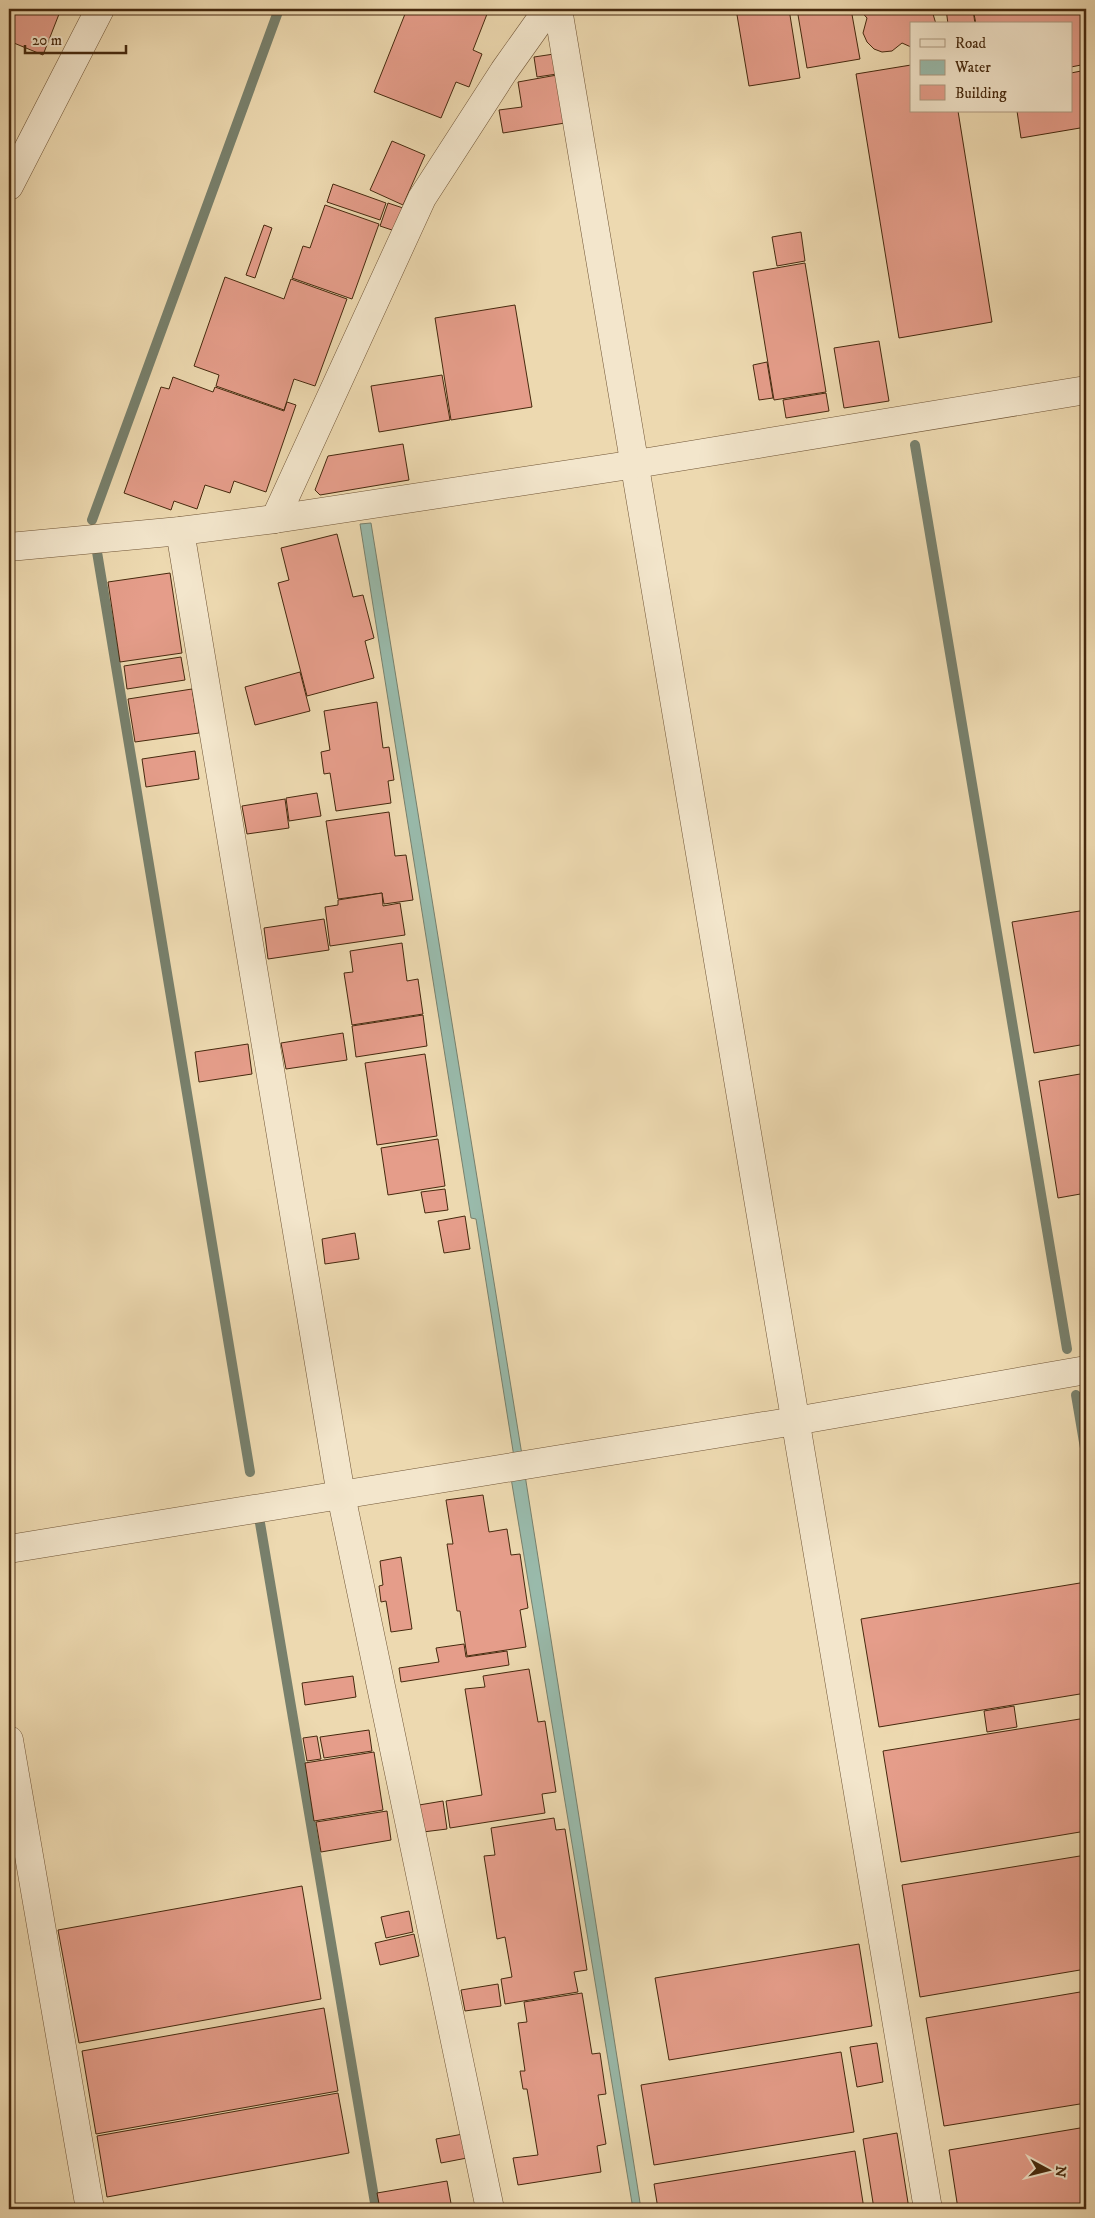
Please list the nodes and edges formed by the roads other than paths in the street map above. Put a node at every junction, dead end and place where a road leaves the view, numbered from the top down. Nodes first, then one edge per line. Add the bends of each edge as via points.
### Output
1 (100, 9) edge
2 (548, 9) edge
3 (558, 9) edge
4 (9, 186) edge
5 (1086, 390) edge
6 (636, 464) junction
7 (275, 519) junction
8 (180, 531) junction
9 (9, 547) edge
10 (1086, 1370) edge
11 (795, 1421) junction
12 (341, 1495) junction
13 (9, 1549) edge
14 (9, 1740) edge
15 (90, 2209) edge
16 (490, 2209) edge
17 (928, 2209) edge

1 - 4 street
2 - 7 street via 422,198
3 - 6 street
5 - 6 street
6 - 7 street
6 - 11 street
7 - 8 street
8 - 9 street
8 - 12 street
10 - 11 street
11 - 12 street
11 - 17 street
12 - 13 street
12 - 16 street
14 - 15 street

